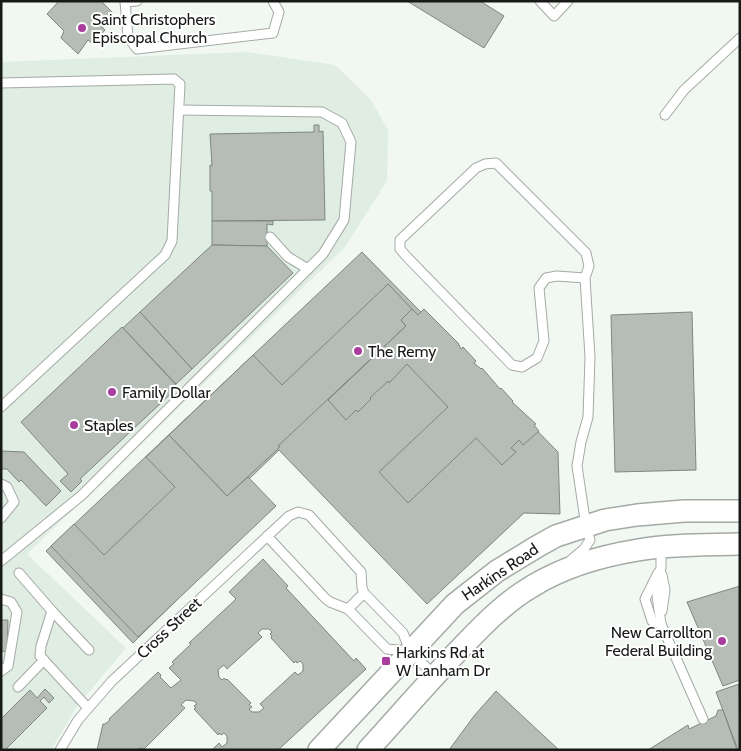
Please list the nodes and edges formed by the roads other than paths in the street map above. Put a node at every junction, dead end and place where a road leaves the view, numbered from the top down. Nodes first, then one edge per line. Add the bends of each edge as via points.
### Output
1 (137, 1) edge
2 (274, 1) edge
3 (540, 1) edge
4 (568, 1) edge
5 (125, 2) edge
6 (740, 38) edge
7 (1, 83) edge
8 (179, 110) junction
9 (666, 116) dead end
10 (270, 237) dead end
11 (308, 269) junction
12 (585, 278) junction
13 (1, 406) edge
14 (1, 484) edge
15 (740, 511) edge
16 (660, 514) junction
17 (1, 518) edge
18 (586, 526) junction
19 (268, 536) junction
20 (740, 544) edge
21 (661, 557) junction
22 (1, 562) edge
23 (19, 573) dead end
24 (550, 576) junction
25 (364, 593) junction
26 (1, 599) edge
27 (348, 609) junction
28 (52, 611) junction
29 (661, 624) junction
30 (89, 650) dead end
31 (410, 651) junction
32 (44, 660) junction
33 (1, 671) edge
34 (434, 676) junction
35 (18, 687) dead end
36 (88, 708) junction
37 (703, 720) dead end
38 (60, 750) edge
39 (320, 750) edge
40 (368, 750) edge

1 - 5 lane
2 - 5 lane via 279,12 272,33 137,49 128,37
3 - 4 lane via 554,16
6 - 9 lane via 684,90
7 - 8 lane via 174,79 180,84
8 - 11 lane via 322,112 342,123 351,142 344,220
8 - 13 lane via 172,241 164,255
10 - 11 lane via 288,256
11 - 22 lane via 82,495
12 - 12 lane via 589,266 586,253 496,163 476,168 400,240 400,249 407,258 512,365 522,367 537,358 544,341 539,288 546,278
12 - 18 lane via 590,357 588,417 577,466
14 - 17 lane via 7,487 14,502
15 - 16 street, Harkins Road
16 - 18 street, Harkins Road via 605,520
16 - 21 street
18 - 24 lane via 590,540 584,549
18 - 31 street, Harkins Road via 550,539 497,571 455,604
19 - 25 lane, Cross Street via 289,516 298,512 310,515 361,572
19 - 27 lane via 325,598
19 - 36 lane, Cross Street via 112,681
20 - 21 street, Harkins Road
21 - 24 street, Harkins Road via 636,550 577,565
21 - 29 lane via 665,590
21 - 29 lane via 645,599 652,621
23 - 28 lane
24 - 34 street, Harkins Road via 507,604
25 - 27 lane
25 - 31 lane via 403,633
26 - 33 lane via 10,602 17,612 8,666
27 - 31 lane via 387,649
28 - 30 lane
28 - 32 lane via 41,646 40,656
29 - 37 lane
31 - 34 lane
31 - 39 street, Harkins Road
32 - 35 lane
32 - 36 lane
34 - 40 street, Harkins Road
36 - 38 lane, Cross Street

